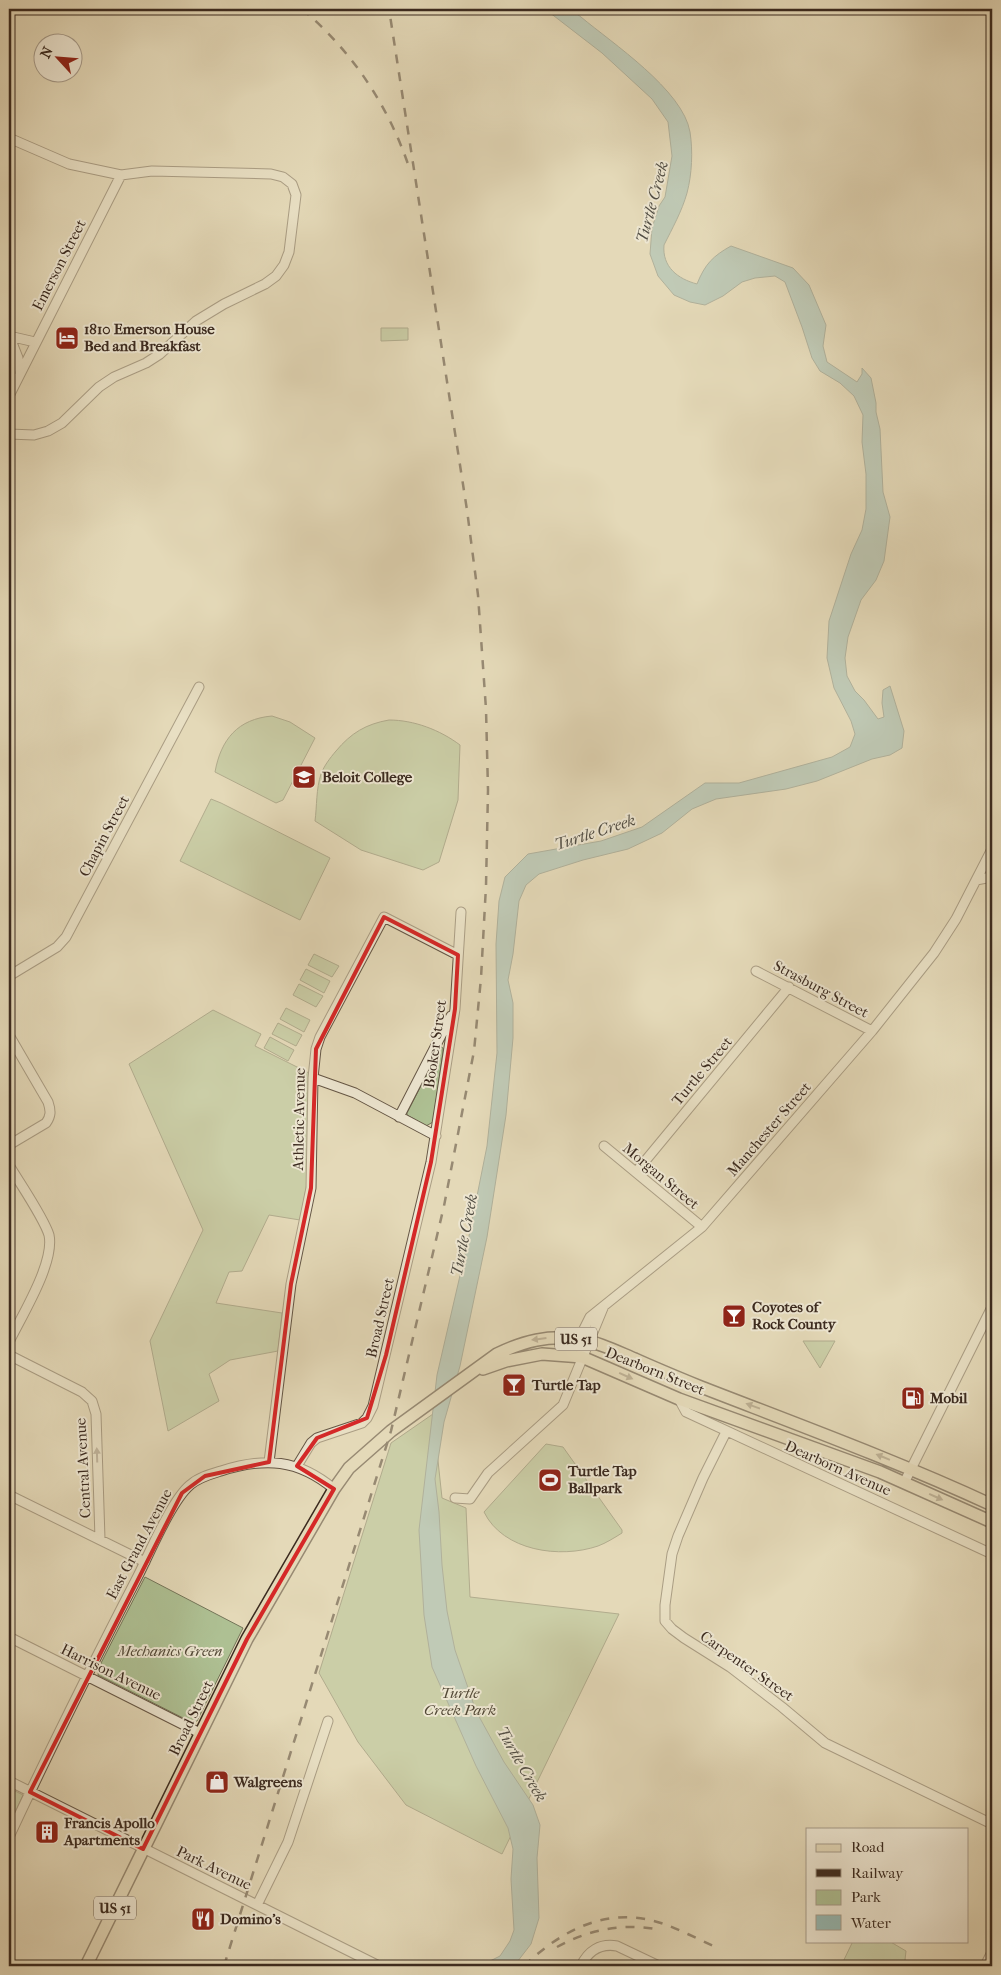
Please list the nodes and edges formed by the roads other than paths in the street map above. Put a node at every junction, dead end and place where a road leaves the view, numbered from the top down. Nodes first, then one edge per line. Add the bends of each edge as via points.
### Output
1 (9, 138) edge
2 (121, 174) junction
3 (9, 335) edge
4 (35, 342) junction
5 (20, 374) junction
6 (9, 396) edge
7 (9, 434) edge
8 (199, 688) dead end
9 (992, 849) edge
10 (992, 877) edge
11 (976, 880) junction
12 (461, 912) dead end
13 (458, 954) junction
14 (756, 971) dead end
15 (9, 976) edge
16 (789, 987) junction
17 (455, 1009) junction
18 (872, 1031) junction
19 (9, 1035) edge
20 (313, 1078) junction
21 (399, 1117) junction
22 (436, 1136) junction
23 (9, 1145) edge
24 (604, 1146) dead end
25 (9, 1164) edge
26 (636, 1172) junction
27 (702, 1227) junction
28 (992, 1307) edge
29 (584, 1341) junction
30 (9, 1342) edge
31 (9, 1355) edge
32 (582, 1356) junction
33 (469, 1375) junction
34 (679, 1399) junction
35 (726, 1432) junction
36 (269, 1462) junction
37 (297, 1466) junction
38 (911, 1468) junction
39 (904, 1483) junction
40 (334, 1489) junction
41 (9, 1495) edge
42 (455, 1498) dead end
43 (992, 1505) edge
44 (992, 1522) edge
45 (100, 1539) junction
46 (992, 1554) edge
47 (145, 1562) junction
48 (9, 1637) edge
49 (86, 1676) junction
50 (328, 1721) dead end
51 (200, 1732) junction
52 (9, 1781) edge
53 (30, 1792) junction
54 (992, 1824) edge
55 (9, 1837) edge
56 (143, 1849) junction
57 (257, 1905) junction
58 (992, 1952) edge
59 (86, 1966) edge
60 (380, 1966) edge
61 (581, 1966) edge
62 (659, 1966) edge
63 (985, 1966) edge

1 - 2 street via 69,164
2 - 4 street, Emerson Street
2 - 7 street via 152,171 283,177 292,184 296,195 289,252 284,265 266,284 196,321 160,354 99,387 62,423 34,435
3 - 4 street
3 - 5 street
4 - 5 street, Emerson Street
5 - 6 street, Emerson Street
8 - 15 street, Chapin Street via 66,937 57,947
9 - 11 street, Manchester Street
10 - 11 street
11 - 18 street, Manchester Street via 934,954
12 - 13 street
13 - 17 street, Booker Street
13 - 20 street, Athletic Avenue via 384,917 320,1037
14 - 16 street, Strasburg Street
16 - 18 street, Strasburg Street
16 - 26 street, Turtle Street
17 - 21 street
17 - 22 street, Booker Street
18 - 27 street, Manchester Street
19 - 23 street via 48,1102 50,1115 46,1123
20 - 21 street via 355,1093
20 - 36 street, Athletic Avenue via 311,1188 291,1284
21 - 22 street
22 - 37 street, Broad Street via 371,1412 362,1423 311,1443
24 - 26 street, Morgan Street
25 - 30 street via 48,1234 49,1252 41,1277
26 - 27 street, Morgan Street
27 - 29 street, Manchester Street via 605,1304
28 - 38 street
29 - 32 street, Manchester Street
29 -> 33 main road, Dearborn Street / US 51 via 560,1337 530,1340 497,1354
38 -> 29 main road, Dearborn Street / US 51
45 -> 31 street, Central Avenue via 96,1414 92,1401 82,1392
32 - 33 main road, Dearborn Street / US 51 via 542,1354 506,1360
32 -> 34 main road, Dearborn Street / US 51
32 - 42 street, Manchester Street via 563,1405 488,1473 470,1499
33 - 40 main road, US 51 via 391,1431 349,1468
34 - 35 street, Dearborn Avenue via 686,1412
34 - 39 main road, Dearborn Street / US 51
35 - 46 street, Dearborn Avenue
35 - 54 street, Carpenter Street via 672,1554 665,1621 684,1638 730,1667 825,1743
36 - 37 street, East Grand Avenue
36 - 47 street, East Grand Avenue via 226,1469 189,1486 178,1498
37 - 40 street, East Grand Avenue
38 - 39 street
38 - 43 main road, US 51
39 -> 44 main road, US 51
40 - 51 main road, Broad Street / US 51 via 259,1616
41 - 45 street
45 - 47 street
47 - 49 street, East Grand Avenue
48 - 49 street, Harrison Avenue
49 - 51 street, Harrison Avenue
49 - 53 street, East Grand Avenue
50 - 57 street via 288,1842
51 - 56 main road, Broad Street / US 51
52 - 53 street, Park Avenue
53 - 55 street, East Grand Avenue
53 - 56 street, Park Avenue
56 - 57 street, Park Avenue
56 - 59 main road, Broad Street / US 51
57 - 60 street, Park Avenue
58 - 63 street
61 - 62 street via 588,1955 609,1945

